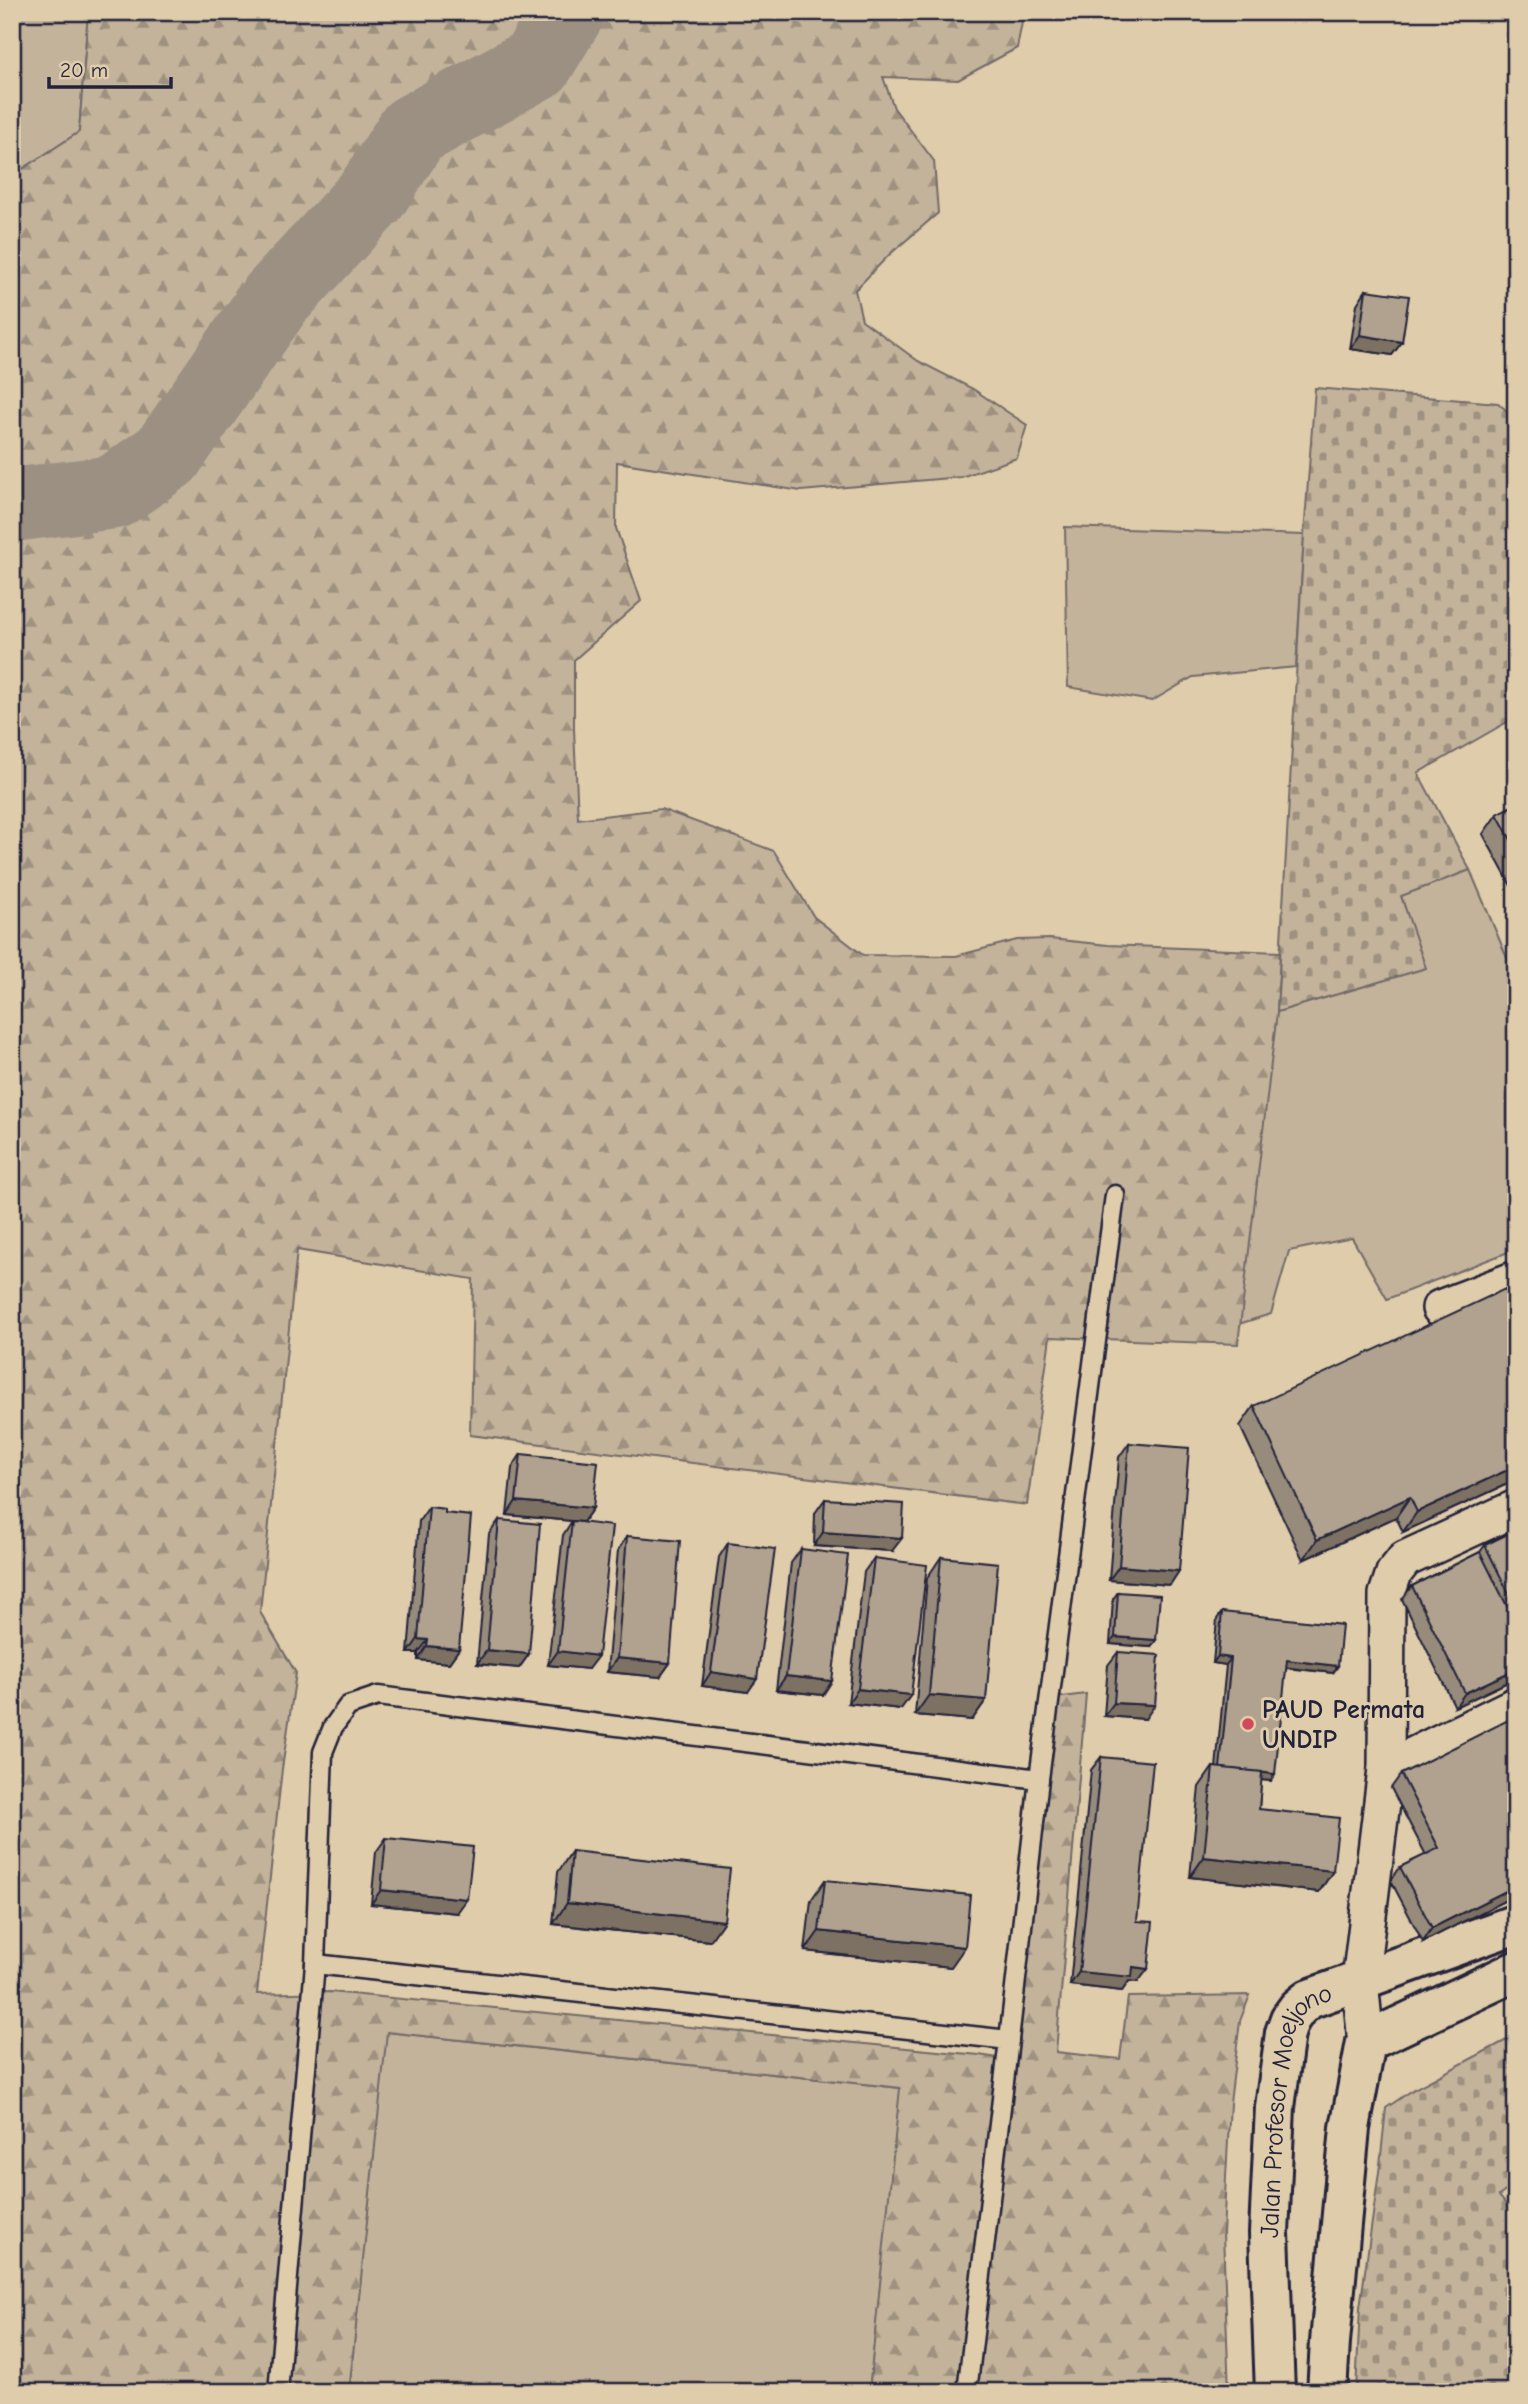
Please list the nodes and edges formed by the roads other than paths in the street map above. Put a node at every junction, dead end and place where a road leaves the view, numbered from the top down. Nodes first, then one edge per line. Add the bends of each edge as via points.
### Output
1 (1115, 1195) dead end
2 (1516, 1279) edge
3 (1440, 1308) dead end
4 (1516, 1508) edge
5 (1516, 1705) edge
6 (1386, 1769) junction
7 (1039, 1779) junction
8 (1516, 1924) edge
9 (314, 1964) junction
10 (1516, 1971) edge
11 (1360, 1981) junction
12 (1009, 2040) junction
13 (1366, 2042) junction
14 (278, 2392) edge
15 (967, 2392) edge
16 (1275, 2392) edge
17 (1327, 2392) edge

1 - 7 lane
2 - 3 street
4 - 6 street via 1405,1559 1394,1573 1387,1594
5 - 6 street
6 - 11 street
7 - 9 lane via 378,1696 348,1706 323,1752
7 - 12 lane
8 - 11 street, Jalan Profesor Moeljono
9 - 12 lane
9 - 14 lane
10 - 13 street
11 - 13 street
11 - 16 street, Jalan Profesor Moeljono via 1309,1999 1298,2008 1285,2033 1275,2107 1269,2233
12 - 15 lane
13 - 17 street via 1350,2128

